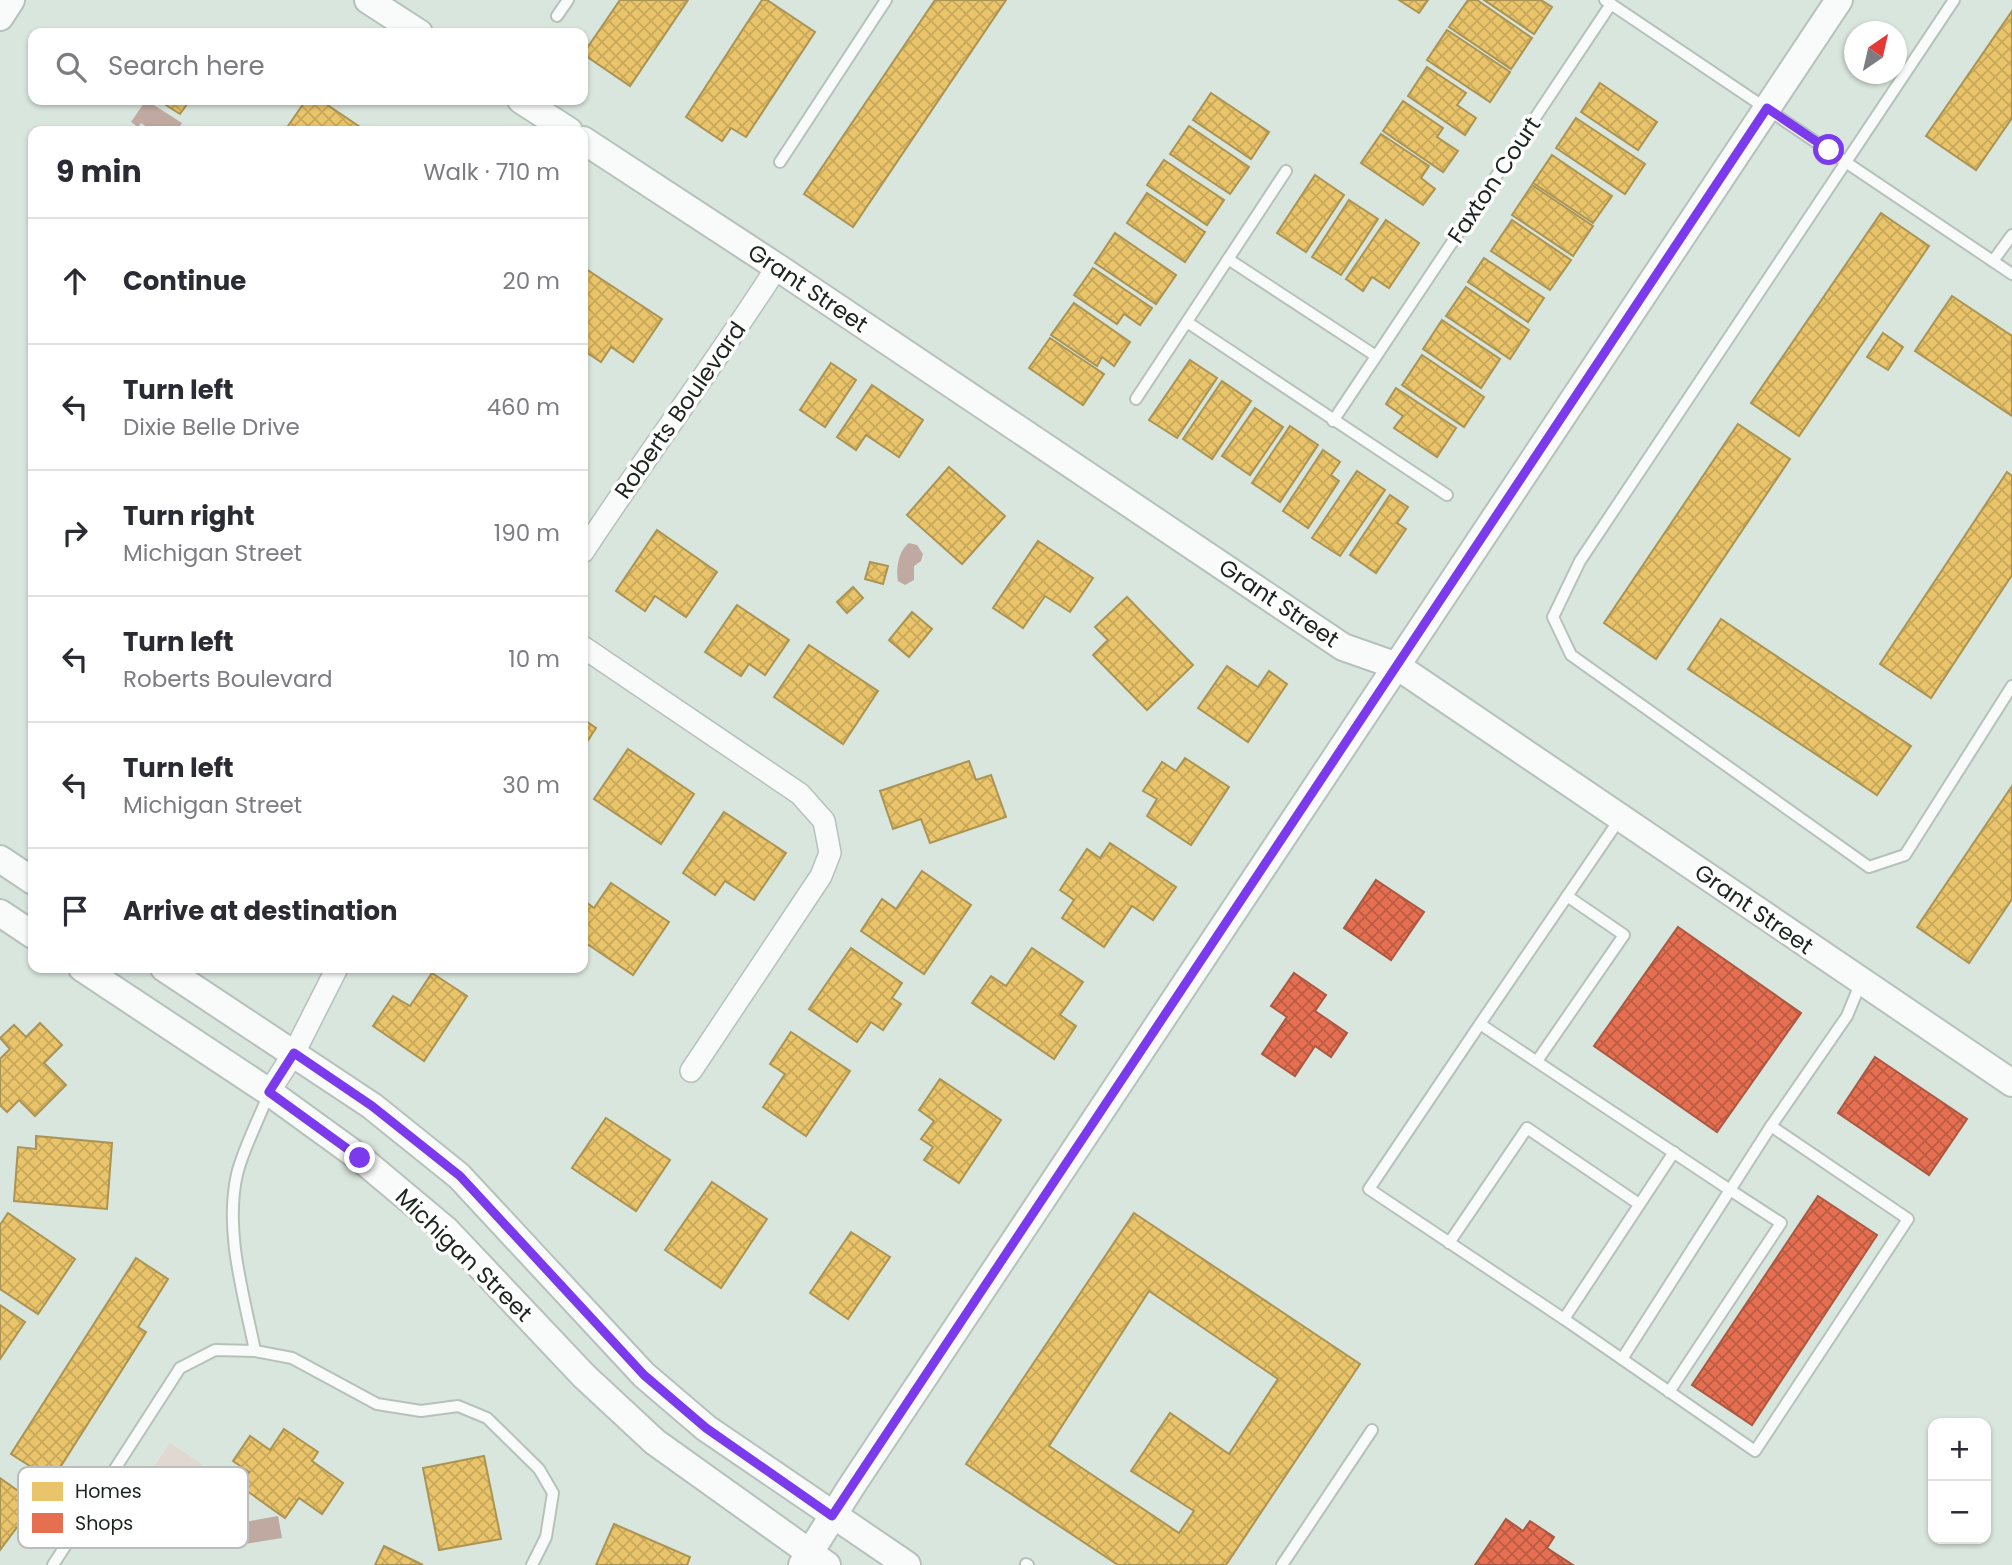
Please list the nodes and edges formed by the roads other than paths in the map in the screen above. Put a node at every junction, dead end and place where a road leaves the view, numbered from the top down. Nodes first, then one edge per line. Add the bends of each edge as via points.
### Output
1 (12, 0) edge
2 (368, 0) edge
3 (568, 0) edge
4 (886, 0) edge
5 (1839, 0) edge
6 (1954, 0) edge
7 (1608, 2) edge
8 (558, 16) dead end
9 (0, 17) edge
10 (411, 28) edge
11 (529, 105) edge
12 (1767, 108) junction
13 (561, 126) edge
14 (588, 143) edge
15 (780, 162) dead end
16 (1847, 162) junction
17 (1286, 171) dead end
18 (2012, 234) edge
19 (1228, 259) junction
20 (1993, 261) junction
21 (777, 267) junction
22 (2012, 274) edge
23 (1187, 321) junction
24 (1376, 356) junction
25 (1136, 399) dead end
26 (1333, 421) junction
27 (1447, 495) dead end
28 (588, 544) edge
29 (588, 650) edge
30 (1397, 666) junction
31 (2012, 686) edge
32 (1621, 817) junction
33 (0, 859) edge
34 (28, 878) edge
35 (1567, 896) junction
36 (0, 913) edge
37 (28, 932) edge
38 (90, 973) edge
39 (172, 973) edge
40 (334, 973) edge
41 (1861, 982) junction
42 (1480, 1024) junction
43 (294, 1053) junction
44 (1537, 1062) junction
45 (691, 1071) dead end
46 (2012, 1083) edge
47 (269, 1092) junction
48 (1772, 1126) junction
49 (1674, 1152) junction
50 (1730, 1190) junction
51 (1639, 1204) junction
52 (1450, 1243) junction
53 (1564, 1319) junction
54 (255, 1351) junction
55 (1622, 1359) junction
56 (1670, 1392) junction
57 (1372, 1430) dead end
58 (116, 1467) edge
59 (832, 1516) junction
60 (64, 1548) edge
61 (813, 1561) edge
62 (53, 1565) edge
63 (532, 1565) edge
64 (907, 1565) edge
65 (1282, 1565) edge

1 - 9 street
2 - 10 street
3 - 8 lane
4 - 15 lane
5 - 12 street
6 - 16 lane
7 - 12 lane
7 - 24 lane, Faxton Court
11 - 13 street
12 - 16 lane
12 - 30 street
14 - 21 street, Grant Street
16 - 20 lane
16 - 31 lane via 1580,561 1552,617 1572,656 1869,867 1905,855
17 - 19 lane
18 - 20 lane
19 - 23 lane
19 - 24 lane
20 - 22 lane
21 - 28 street, Roberts Boulevard
21 - 30 street, Grant Street via 1343,647
23 - 25 lane
23 - 26 lane
24 - 26 lane, Faxton Court
26 - 27 lane
29 - 45 street via 800,794 824,821 831,853 821,876
30 - 32 street, Grant Street
30 - 59 street
32 - 35 lane
32 - 41 street, Grant Street
33 - 34 street
35 - 42 lane
35 - 44 lane via 1624,936
36 - 37 street
38 - 47 street, Michigan Street
39 - 43 street, Michigan Street
40 - 43 street
41 - 46 street, Grant Street
41 - 48 lane via 1847,1016
42 - 44 lane
42 - 52 lane via 1369,1189
43 - 47 street
43 - 59 street, Michigan Street via 372,1106 460,1176 644,1375 706,1428
44 - 49 lane
47 - 54 lane via 237,1173 232,1214
47 - 61 street, Michigan Street via 360,1158 446,1230 584,1376 655,1442
48 - 50 lane
48 - 56 lane via 1908,1219 1755,1451
49 - 50 lane
49 - 51 lane
50 - 55 lane
50 - 56 lane via 1781,1223
51 - 52 lane via 1527,1128
51 - 53 lane
52 - 53 lane
53 - 55 lane
54 - 58 lane via 215,1350 180,1368
54 - 63 lane via 292,1358 377,1404 421,1411 458,1406 487,1418 539,1469 553,1493 546,1537
55 - 56 lane
57 - 65 lane
59 - 61 street
59 - 64 street, Michigan Street
60 - 62 lane

